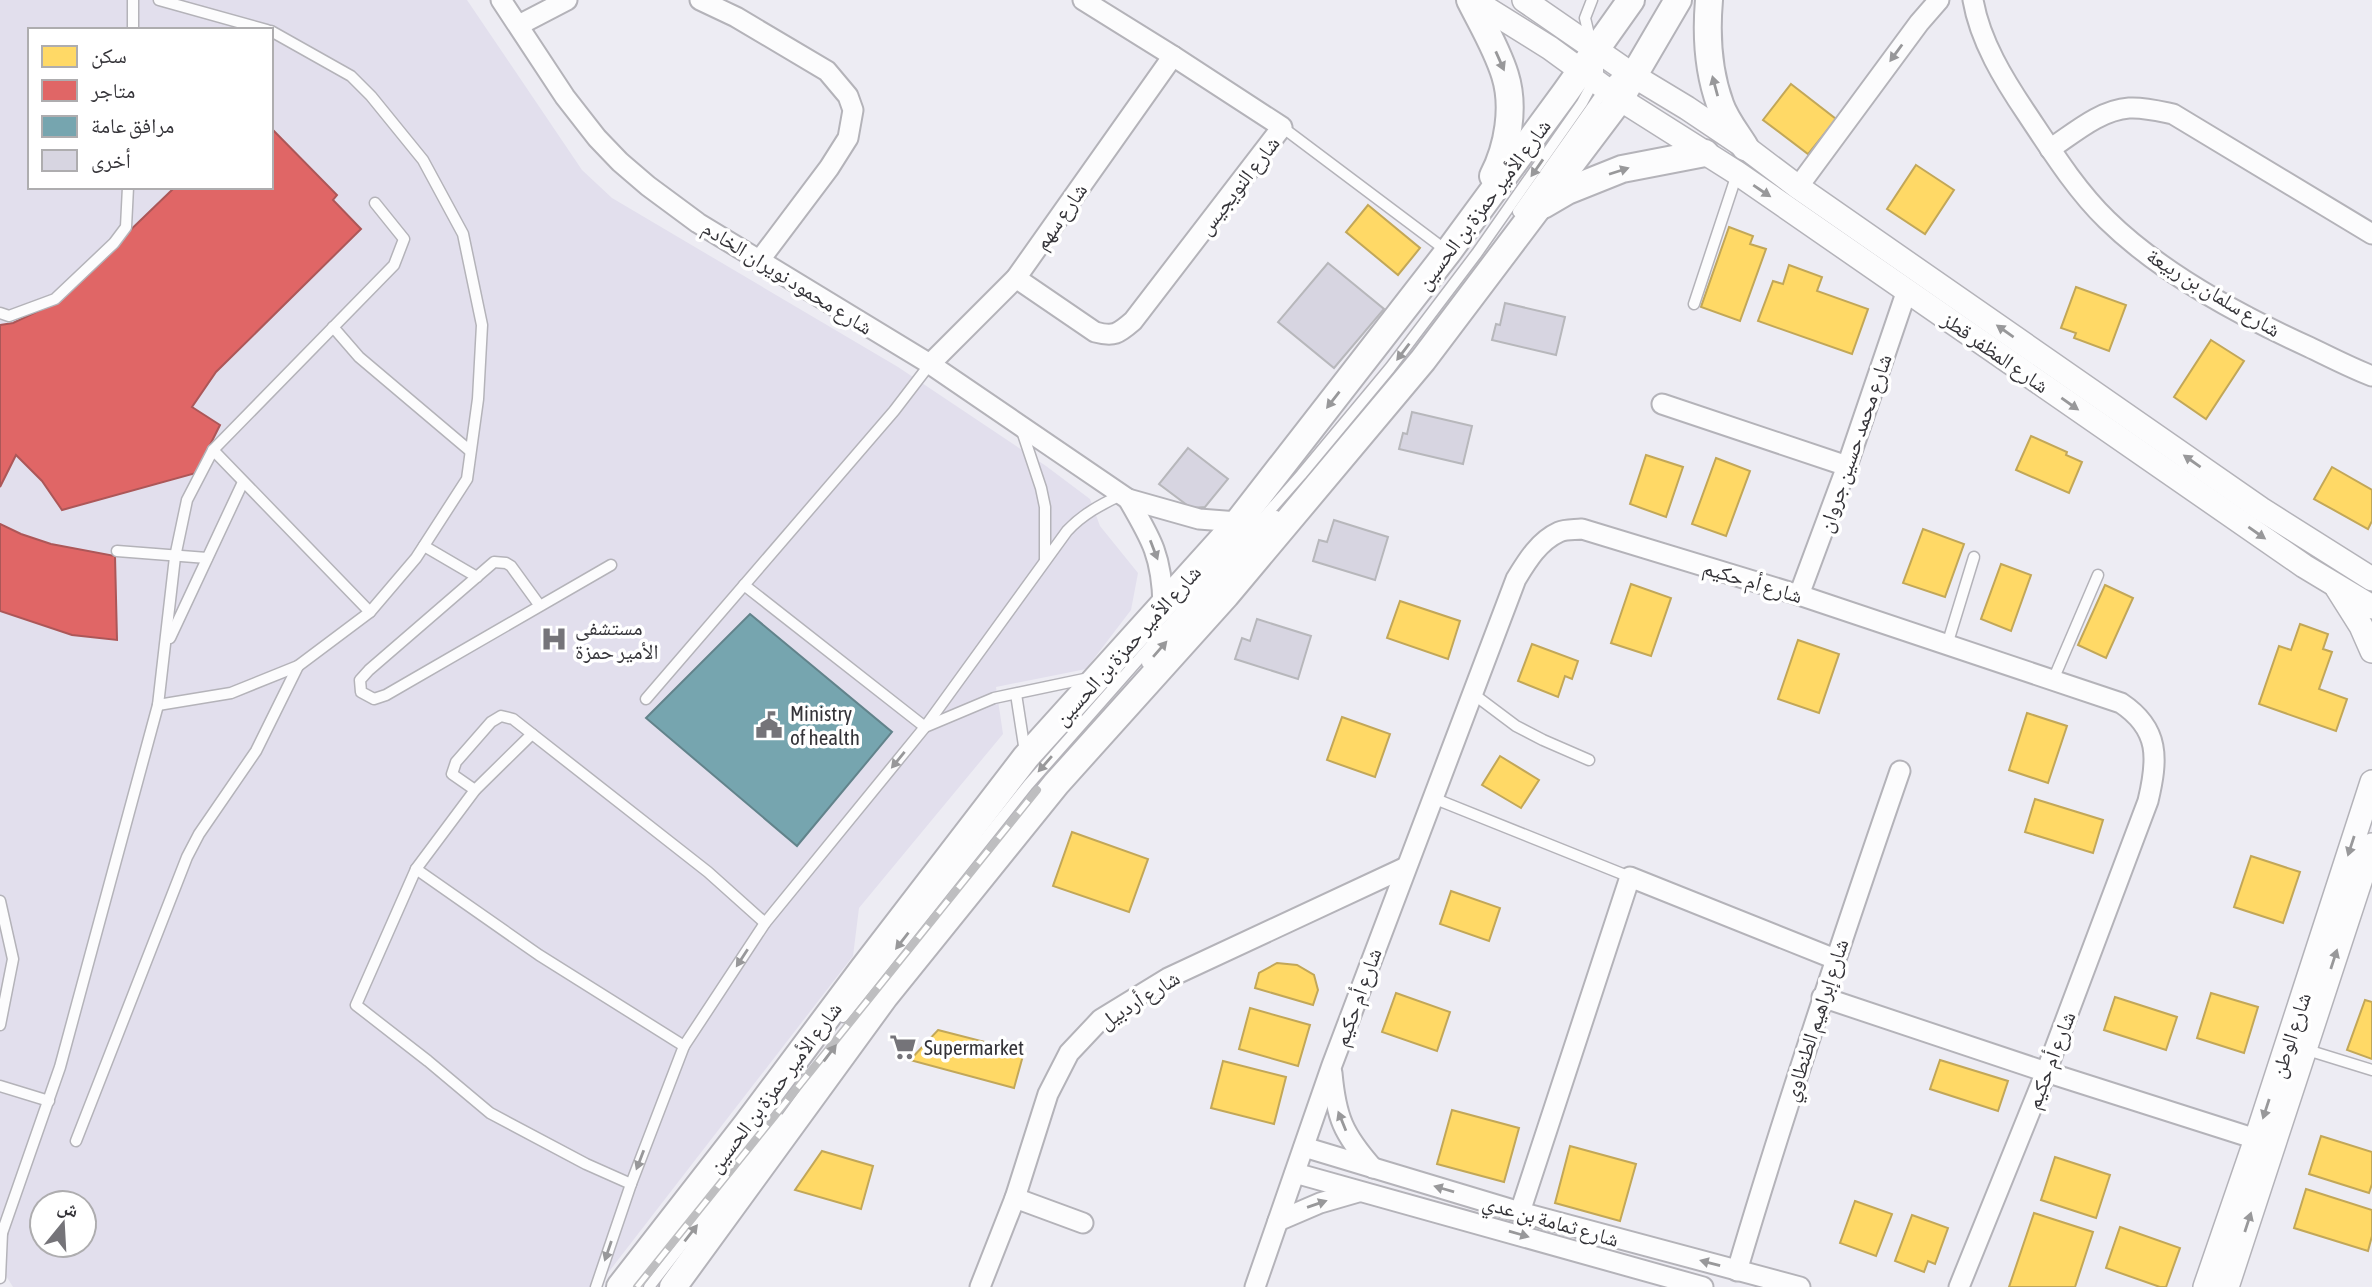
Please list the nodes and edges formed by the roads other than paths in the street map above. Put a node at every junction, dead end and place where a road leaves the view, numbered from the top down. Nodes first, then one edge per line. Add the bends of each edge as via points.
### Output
1 (133, 0) edge
2 (159, 0) edge
3 (501, 0) edge
4 (567, 0) edge
5 (700, 0) edge
6 (1083, 0) edge
7 (1471, 0) edge
8 (1524, 0) edge
9 (1592, 0) edge
10 (1631, 0) edge
11 (1678, 0) edge
12 (1709, 0) edge
13 (1939, 0) edge
14 (1973, 0) edge
15 (519, 25) junction
16 (133, 28) edge
17 (258, 28) edge
18 (273, 33) edge
19 (1595, 50) junction
20 (1174, 56) junction
21 (1634, 76) junction
22 (1600, 85) junction
23 (1282, 127) junction
24 (1745, 147) junction
25 (2050, 149) junction
26 (1705, 153) junction
27 (1737, 173) junction
28 (1798, 187) junction
29 (128, 189) edge
30 (375, 203) dead end
31 (1536, 210) junction
32 (1476, 213) junction
33 (2372, 234) edge
34 (1448, 253) junction
35 (759, 261) junction
36 (1016, 278) junction
37 (1907, 290) junction
38 (1694, 304) dead end
39 (0, 313) edge
40 (333, 327) junction
41 (930, 364) junction
42 (2370, 369) edge
43 (1662, 404) dead end
44 (1020, 424) junction
45 (213, 450) junction
46 (469, 450) junction
47 (1847, 466) junction
48 (243, 482) junction
49 (1125, 497) junction
50 (1238, 522) junction
51 (424, 546) junction
52 (117, 551) dead end
53 (175, 557) junction
54 (1975, 557) dead end
55 (207, 558) junction
56 (1045, 561) junction
57 (611, 565) dead end
58 (2098, 575) dead end
59 (477, 577) junction
60 (2372, 579) edge
61 (744, 585) junction
62 (2335, 586) junction
63 (1799, 595) junction
64 (540, 606) junction
65 (1163, 606) junction
66 (2372, 607) edge
67 (370, 612) junction
68 (1947, 645) junction
69 (165, 648) junction
70 (2372, 651) edge
71 (298, 666) junction
72 (1101, 675) junction
73 (2053, 680) junction
74 (1472, 693) junction
75 (1016, 694) junction
76 (646, 699) dead end
77 (158, 705) junction
78 (925, 727) junction
79 (532, 734) junction
80 (1026, 757) junction
81 (1589, 760) dead end
82 (1900, 771) dead end
83 (2372, 782) edge
84 (474, 790) junction
85 (1432, 798) junction
86 (2372, 845) edge
87 (1406, 867) junction
88 (416, 869) junction
89 (1630, 877) junction
90 (0, 901) edge
91 (765, 923) junction
92 (1835, 959) junction
93 (1822, 997) junction
94 (838, 1023) dead end
95 (0, 1025) edge
96 (684, 1046) junction
97 (2304, 1049) junction
98 (830, 1052) dead end
99 (1332, 1065) junction
100 (2372, 1070) edge
101 (2046, 1072) junction
102 (0, 1086) edge
103 (49, 1101) junction
104 (790, 1105) dead end
105 (2256, 1139) junction
106 (76, 1141) dead end
107 (1304, 1147) junction
108 (739, 1153) dead end
109 (1373, 1168) junction
110 (1295, 1173) junction
111 (631, 1184) junction
112 (1358, 1192) junction
113 (1015, 1198) junction
114 (1521, 1212) junction
115 (1278, 1221) junction
116 (1083, 1223) dead end
117 (1, 1231) edge
118 (1737, 1271) junction
119 (0, 1278) edge
120 (596, 1287) edge
121 (620, 1287) edge
122 (636, 1287) edge
123 (649, 1287) edge
124 (673, 1287) edge
125 (980, 1287) edge
126 (1255, 1287) edge
127 (1703, 1287) edge
128 (1800, 1287) edge
129 (1959, 1287) edge
130 (2205, 1287) edge
131 (2227, 1287) edge

1 - 16 lane
2 - 17 lane
3 - 15 street, شارع محمود نويران الخادم
4 - 15 street
5 - 35 street via 827,71 848,96 853,110 848,138
6 - 20 street, شارع النويجيس
7 - 22 street, شارع المظفر قطز
7 -> 32 main road via 1506,76 1509,106 1500,162
8 - 19 street, شارع المظفر قطز
9 - 19 lane via 1585,18
10 - 19 main road, شارع الأمير حمزة بن الحسين
11 - 21 main road, شارع الأمير حمزة بن الحسين
24 -> 12 main road via 1721,106 1713,78
13 -> 28 street
14 - 25 street, شارع سلمان بن ربيعة via 1983,38
15 - 35 street, شارع محمود نويران الخادم via 565,97 620,162 698,223
18 - 46 lane via 351,76 371,96 423,160 463,233 482,325 478,398
19 - 21 street, شارع المظفر قطز
19 - 22 main road, شارع الأمير حمزة بن الحسين
20 - 23 street, شارع النويجيس
20 - 36 street, شارع سهم
21 - 22 main road, شارع الأمير حمزة بن الحسين
21 - 24 street, شارع المظفر قطز
22 - 26 street, شارع المظفر قطز
22 - 31 main road, شارع الأمير حمزة بن الحسين
22 - 32 main road, شارع الأمير حمزة بن الحسين
22 -> 94 lane via 1582,103 1390,368 1028,785
98 -> 22 lane via 1037,790 1407,366 1483,264
23 - 34 lane
23 - 36 street, شارع النويجيس via 1133,321 1119,333 1095,332
24 - 28 street, شارع المظفر قطز
25 - 33 street via 2104,114 2128,108 2173,114
25 - 42 street, شارع سلمان بن ربيعة via 2107,220 2173,272 2259,324
26 - 27 street, شارع المظفر قطز
31 -> 26 main road via 1567,191 1622,169
27 -> 37 street, شارع المظفر قطز
27 - 38 lane
60 -> 28 street, شارع المظفر قطز via 2261,509
29 - 39 lane via 126,227 114,243 55,299 9,316
30 - 40 lane via 404,239 394,265
31 - 124 main road, شارع الأمير حمزة بن الحسين via 1380,413 1226,595 1056,784 885,996
32 - 34 main road, شارع الأمير حمزة بن الحسين
34 -> 50 main road, شارع الأمير حمزة بن الحسين
35 - 41 street, شارع محمود نويران الخادم
36 - 41 street, شارع سهم
37 - 47 street, شارع محمد حسين جروان
37 -> 62 street, شارع المظفر قطز
40 - 45 lane
40 - 46 lane via 359,357
41 - 44 street, شارع محمود نويران الخادم
41 - 61 lane
43 - 47 street
44 - 49 street, شارع محمود نويران الخادم
44 - 56 lane via 1045,507
45 - 48 lane
45 - 53 lane via 187,500
46 - 51 lane via 467,479
47 - 63 street, شارع محمد حسين جروان
48 - 55 lane
48 - 67 lane
49 - 50 street, شارع محمود نويران الخادم via 1199,519
49 - 56 lane via 1080,517
49 -> 65 street, شارع محمود نويران الخادم via 1157,554
50 - 65 main road, شارع الأمير حمزة بن الحسين
51 - 59 lane
51 - 67 lane
52 - 53 lane
53 - 55 lane
53 - 69 lane
54 - 68 lane
55 - 69 lane
56 - 78 lane
57 - 64 lane
58 - 73 lane
59 - 64 lane via 494,562 506,563
59 - 64 lane via 369,670 360,680 362,692 374,699 386,695
61 - 76 lane
61 - 78 lane
62 - 66 street, شارع المظفر قطز
62 - 70 street
63 - 68 street, شارع أم حكيم
63 - 74 street, شارع أم حكيم via 1582,529 1561,530 1533,553 1516,579
65 - 72 main road, شارع الأمير حمزة بن الحسين
67 - 71 lane
68 - 73 street, شارع أم حكيم
69 - 77 lane
71 - 77 lane via 231,693
71 - 106 lane via 256,751 187,857
72 - 75 lane
72 - 80 main road, شارع الأمير حمزة بن الحسين
73 - 101 street, شارع أم حكيم via 2121,703 2136,713 2149,729 2154,777
74 - 81 lane via 1516,726
74 - 85 street, شارع أم حكيم
75 - 78 lane via 994,698
75 - 80 lane
77 - 103 lane
78 -> 91 lane
79 - 84 lane
79 - 84 lane via 506,716 491,722 453,767 452,774
79 - 91 lane via 708,872
80 - 121 main road, شارع الأمير حمزة بن الحسين
82 - 92 street, شارع إبراهيم الطنطاوي
83 -> 105 street, شارع الوطن
84 - 88 lane
85 - 87 street, شارع أم حكيم
85 - 89 lane
97 -> 86 street, شارع الوطن
87 - 99 street, شارع أم حكيم
87 - 113 street, شارع أردبيل via 1168,978 1101,1019 1069,1052 1048,1094
88 - 96 lane via 539,956
88 - 111 lane via 356,1005 490,1113
89 - 92 street
89 - 114 street
90 - 95 lane via 13,960
91 -> 96 lane
92 - 93 street, شارع إبراهيم الطنطاوي
93 - 101 street
93 - 118 street, شارع إبراهيم الطنطاوي
96 -> 111 lane
97 - 100 lane
131 -> 97 street, شارع الوطن
99 - 107 street, شارع أم حكيم
109 -> 99 street via 1340,1121
101 - 105 street
101 - 129 street, شارع أم حكيم
102 - 103 lane
103 - 117 lane
123 -> 104 lane
105 - 130 street, شارع الوطن
107 - 109 street, شارع ثمامة بن عدي
107 - 110 street, شارع أم حكيم
108 - 122 lane
114 -> 109 street, شارع ثمامة بن عدي
110 - 112 street, شارع ثمامة بن عدي
110 - 115 street, شارع أم حكيم
111 -> 120 lane
115 -> 112 street
112 -> 127 street, شارع ثمامة بن عدي
113 - 116 street
113 - 125 street, شارع أردبيل
118 -> 114 street, شارع ثمامة بن عدي
115 - 126 street, شارع أم حكيم
117 - 119 lane
118 - 128 street, شارع ثمامة بن عدي

